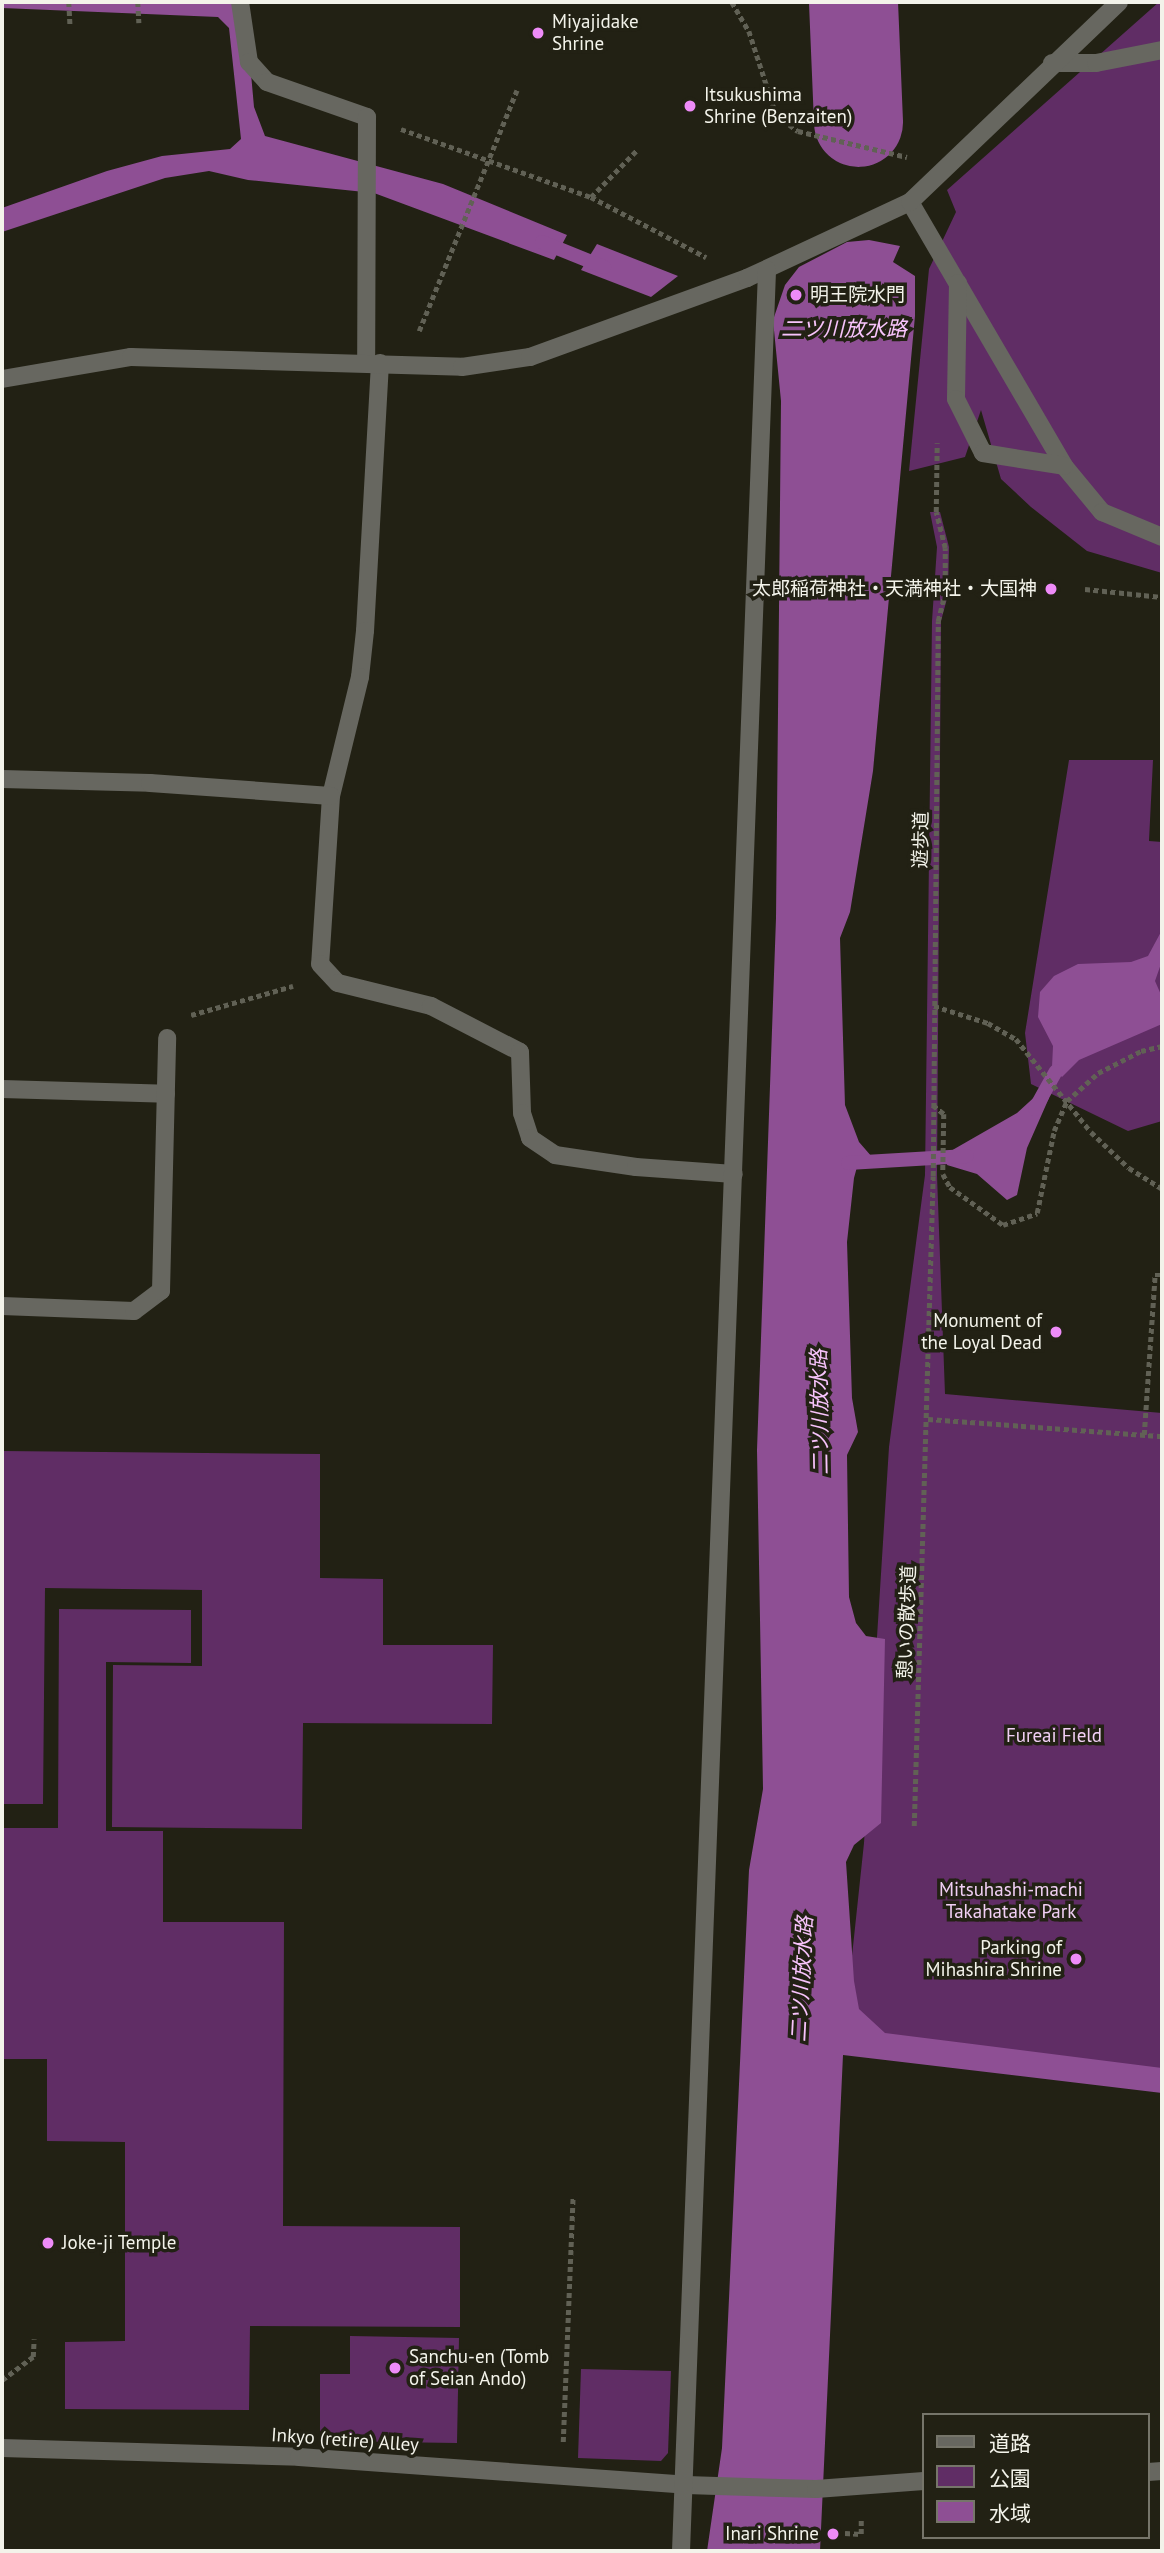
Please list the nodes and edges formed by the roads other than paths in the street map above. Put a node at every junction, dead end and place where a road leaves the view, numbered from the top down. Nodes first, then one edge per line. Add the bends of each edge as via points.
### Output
1 (240, 2) edge
2 (1119, 2) edge
3 (1162, 50) edge
4 (1052, 63) junction
5 (910, 202) junction
6 (767, 270) junction
7 (958, 283) junction
8 (373, 363) junction
9 (2, 379) edge
10 (1065, 466) junction
11 (1162, 537) edge
12 (2, 779) edge
13 (331, 796) junction
14 (167, 1038) road end
15 (2, 1089) edge
16 (166, 1094) junction
17 (734, 1174) junction
18 (2, 1306) edge
19 (2, 2448) edge
20 (922, 2481) edge
21 (685, 2485) junction
22 (681, 2551) edge

1 - 8 street via 249,62 267,82 367,117
2 - 4 street
3 - 4 street via 1096,63
4 - 5 street
5 - 6 street
5 - 7 street
6 - 8 street via 530,357 462,366
6 - 17 street
7 - 10 street
7 - 10 street via 956,399 983,453
8 - 9 street via 131,357
8 - 13 street via 360,677
10 - 11 street via 1102,512
12 - 13 street via 150,783
13 - 17 street via 320,964 338,984 431,1006 520,1052 522,1113 530,1138 555,1155
14 - 16 street
15 - 16 street
16 - 18 street via 161,1291 134,1311
17 - 21 street
19 - 21 street, Inkyo (retire) Alley via 289,2456
20 - 21 street, Inkyo (retire) Alley via 816,2488
21 - 22 street

